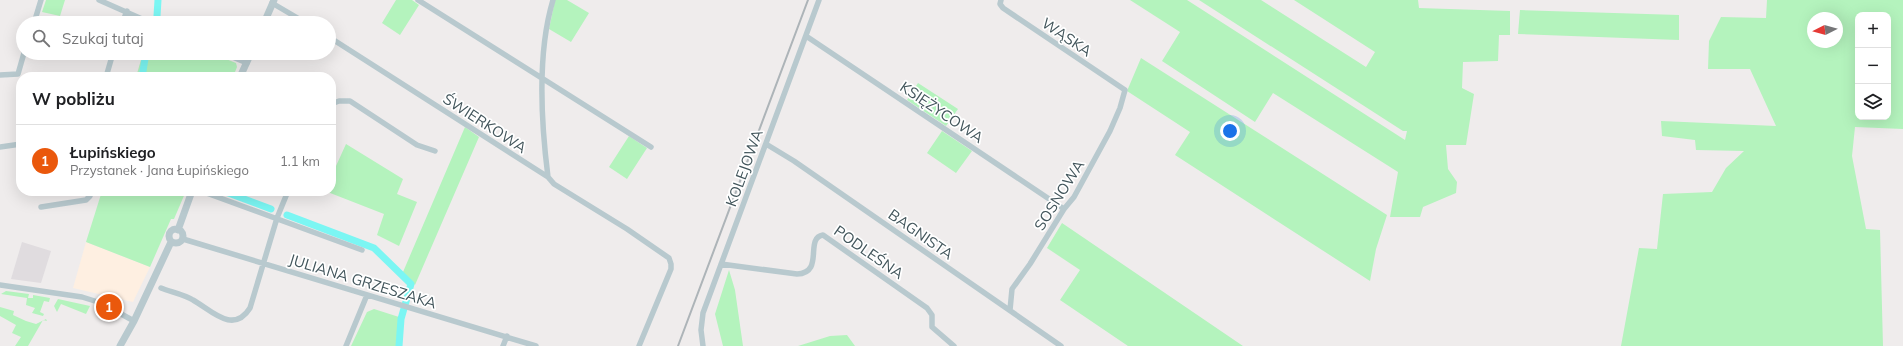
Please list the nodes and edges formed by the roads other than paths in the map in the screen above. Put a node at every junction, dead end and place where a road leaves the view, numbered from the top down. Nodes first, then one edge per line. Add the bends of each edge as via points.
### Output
1 (41, 0) edge
2 (99, 0) edge
3 (418, 0) edge
4 (553, 0) edge
5 (819, 0) edge
6 (1001, 0) edge
7 (273, 1) edge
8 (127, 11) junction
9 (36, 16) edge
10 (125, 16) edge
11 (137, 16) edge
12 (267, 16) edge
13 (296, 16) edge
14 (806, 36) junction
15 (336, 41) edge
16 (22, 60) edge
17 (111, 60) edge
18 (241, 60) edge
19 (246, 62) joint
20 (19, 72) edge
21 (107, 72) edge
22 (242, 72) edge
23 (16, 74) edge
24 (0, 75) edge
25 (543, 78) junction
26 (1125, 90) joint
27 (336, 102) edge
28 (16, 144) edge
29 (766, 144) junction
30 (0, 146) edge
31 (651, 147) dead end
32 (435, 151) dead end
33 (548, 177) junction
34 (90, 196) edge
35 (190, 196) edge
36 (215, 196) edge
37 (286, 196) edge
38 (41, 207) dead end
39 (1064, 209) junction
40 (277, 218) junction
41 (178, 230) junction
42 (183, 239) junction
43 (171, 242) junction
44 (362, 250) dead end
45 (264, 264) junction
46 (722, 264) junction
47 (0, 285) edge
48 (161, 288) dead end
49 (367, 295) junction
50 (1010, 310) junction
51 (134, 321) junction
52 (507, 336) junction
53 (120, 346) edge
54 (346, 346) edge
55 (503, 346) edge
56 (536, 346) edge
57 (639, 346) edge
58 (703, 346) edge
59 (954, 346) edge
60 (1061, 346) edge

1 - 9 street
2 - 8 street
3 - 25 street
4 - 25 street via 547,23
5 - 14 street, KOLEJOWA
6 - 26 street, WĄSKA via 1003,8
7 - 12 street
7 - 13 street
8 - 10 street
8 - 11 street
14 - 29 street, KOLEJOWA
14 - 39 street, KSIĘŻYCOWA
15 - 33 street, ŚWIERKOWA
16 - 20 street
17 - 21 street
18 - 19 street
19 - 22 street
23 - 24 street
25 - 31 street
25 - 33 street
26 - 39 street, SOSNOWA via 1106,138 1074,197
27 - 32 street via 350,101 417,145
28 - 30 street
29 - 46 street, KOLEJOWA
29 - 50 street, BAGNISTA
33 - 57 street, ŚWIERKOWA via 554,184 627,229 668,258 672,266
34 - 38 street via 86,200
35 - 41 street
36 - 40 street
37 - 40 street
39 - 50 street, SOSNOWA via 1012,289
40 - 44 street
40 - 45 street
41 - 42 street via 183,234
41 - 43 street via 170,232
42 - 43 street via 177,244
42 - 45 street, JULIANA GRZESZAKA
43 - 51 street
45 - 48 street via 250,308 244,315 235,319 219,318 192,300
45 - 49 street, JULIANA GRZESZAKA
46 - 58 street, KOLEJOWA via 704,313 701,330
46 - 59 street, PODLEŚNA via 797,274 808,271 811,267 815,240 819,235 823,235 927,308 932,315 932,327
47 - 51 street via 82,296
49 - 52 street, JULIANA GRZESZAKA
49 - 54 street
50 - 60 street, BAGNISTA
51 - 53 street
52 - 55 street
52 - 56 street, JULIANA GRZESZAKA

